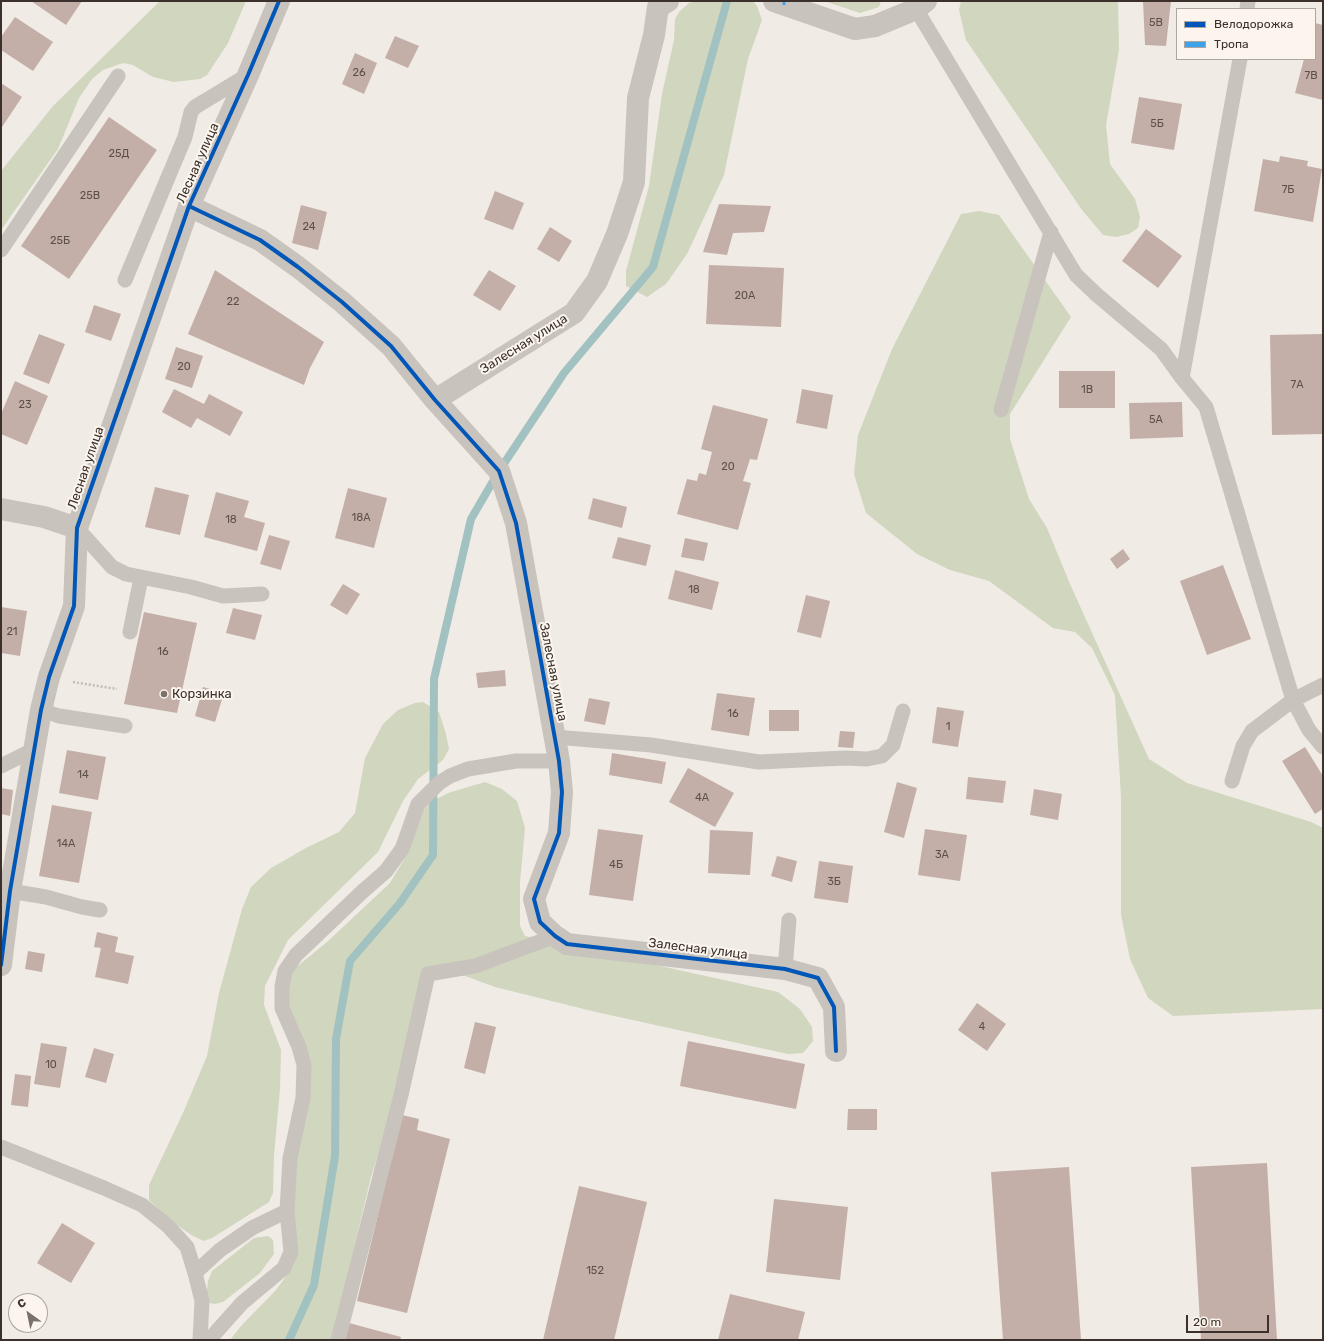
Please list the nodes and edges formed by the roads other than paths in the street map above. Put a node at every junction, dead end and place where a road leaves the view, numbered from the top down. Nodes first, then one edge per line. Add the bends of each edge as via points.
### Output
1 (279, 1) edge
2 (774, 1) edge
3 (661, 3) edge
4 (921, 5) edge
5 (1240, 60) edge
6 (248, 75) junction
7 (118, 76) dead end
8 (189, 206) junction
9 (1051, 232) junction
10 (1, 250) edge
11 (125, 280) dead end
12 (1182, 378) junction
13 (435, 400) junction
14 (1001, 410) dead end
15 (1, 510) edge
16 (77, 528) junction
17 (141, 578) junction
18 (262, 594) dead end
19 (130, 632) dead end
20 (1323, 685) edge
21 (1293, 700) junction
22 (41, 710) junction
23 (903, 712) dead end
24 (126, 726) dead end
25 (555, 737) junction
26 (1323, 747) edge
27 (32, 750) junction
28 (559, 761) junction
29 (1, 766) edge
30 (1232, 782) dead end
31 (10, 891) junction
32 (100, 910) dead end
33 (788, 920) dead end
34 (555, 936) junction
35 (1, 965) edge
36 (785, 969) junction
37 (836, 1051) dead end
38 (1, 1147) edge
39 (286, 1211) junction
40 (195, 1273) junction
41 (200, 1340) edge
42 (209, 1340) edge
43 (338, 1340) edge

1 - 6 street, Лесная улица
2 - 4 street via 855,29 875,26
3 - 13 street, Залесная улица via 638,98 634,182 597,280 574,313
4 - 9 lane
5 - 12 lane
6 - 8 street, Лесная улица
6 - 11 lane via 195,107 191,112 185,137
7 - 10 lane
8 - 13 street, Залесная улица via 260,240 298,267 391,346
8 - 16 street, Лесная улица
9 - 12 lane via 1076,275 1161,349
9 - 14 lane
12 - 21 lane via 1206,407
13 - 25 street, Залесная улица via 499,471 516,523
15 - 16 street via 44,517
16 - 17 lane via 112,567
16 - 22 street, Лесная улица via 74,606 49,677
17 - 18 lane via 223,596
17 - 19 lane
20 - 21 lane
21 - 26 lane via 1308,730
21 - 30 lane via 1252,731 1243,746
22 - 24 lane via 59,716
22 - 27 street, Лесная улица
23 - 25 lane via 893,745 882,756 868,759 759,762 651,746
25 - 28 street, Залесная улица
27 - 29 lane
27 - 31 street, Лесная улица
28 - 34 street, Залесная улица via 562,792 559,833 534,898 540,922
28 - 39 lane via 516,761 468,769 439,782 418,804 402,849 386,871 296,955 285,971 282,1008 304,1065 303,1098 290,1158
31 - 32 lane
31 - 35 street, Лесная улица
33 - 36 lane
34 - 36 street, Залесная улица via 567,944
34 - 43 lane via 475,966 428,974 401,1095
36 - 37 street, Залесная улица via 818,978 834,1007
38 - 40 lane via 142,1205 168,1226 187,1247
39 - 40 lane via 252,1228 220,1250
39 - 42 lane via 291,1252 284,1268 242,1303
40 - 41 lane via 202,1300

